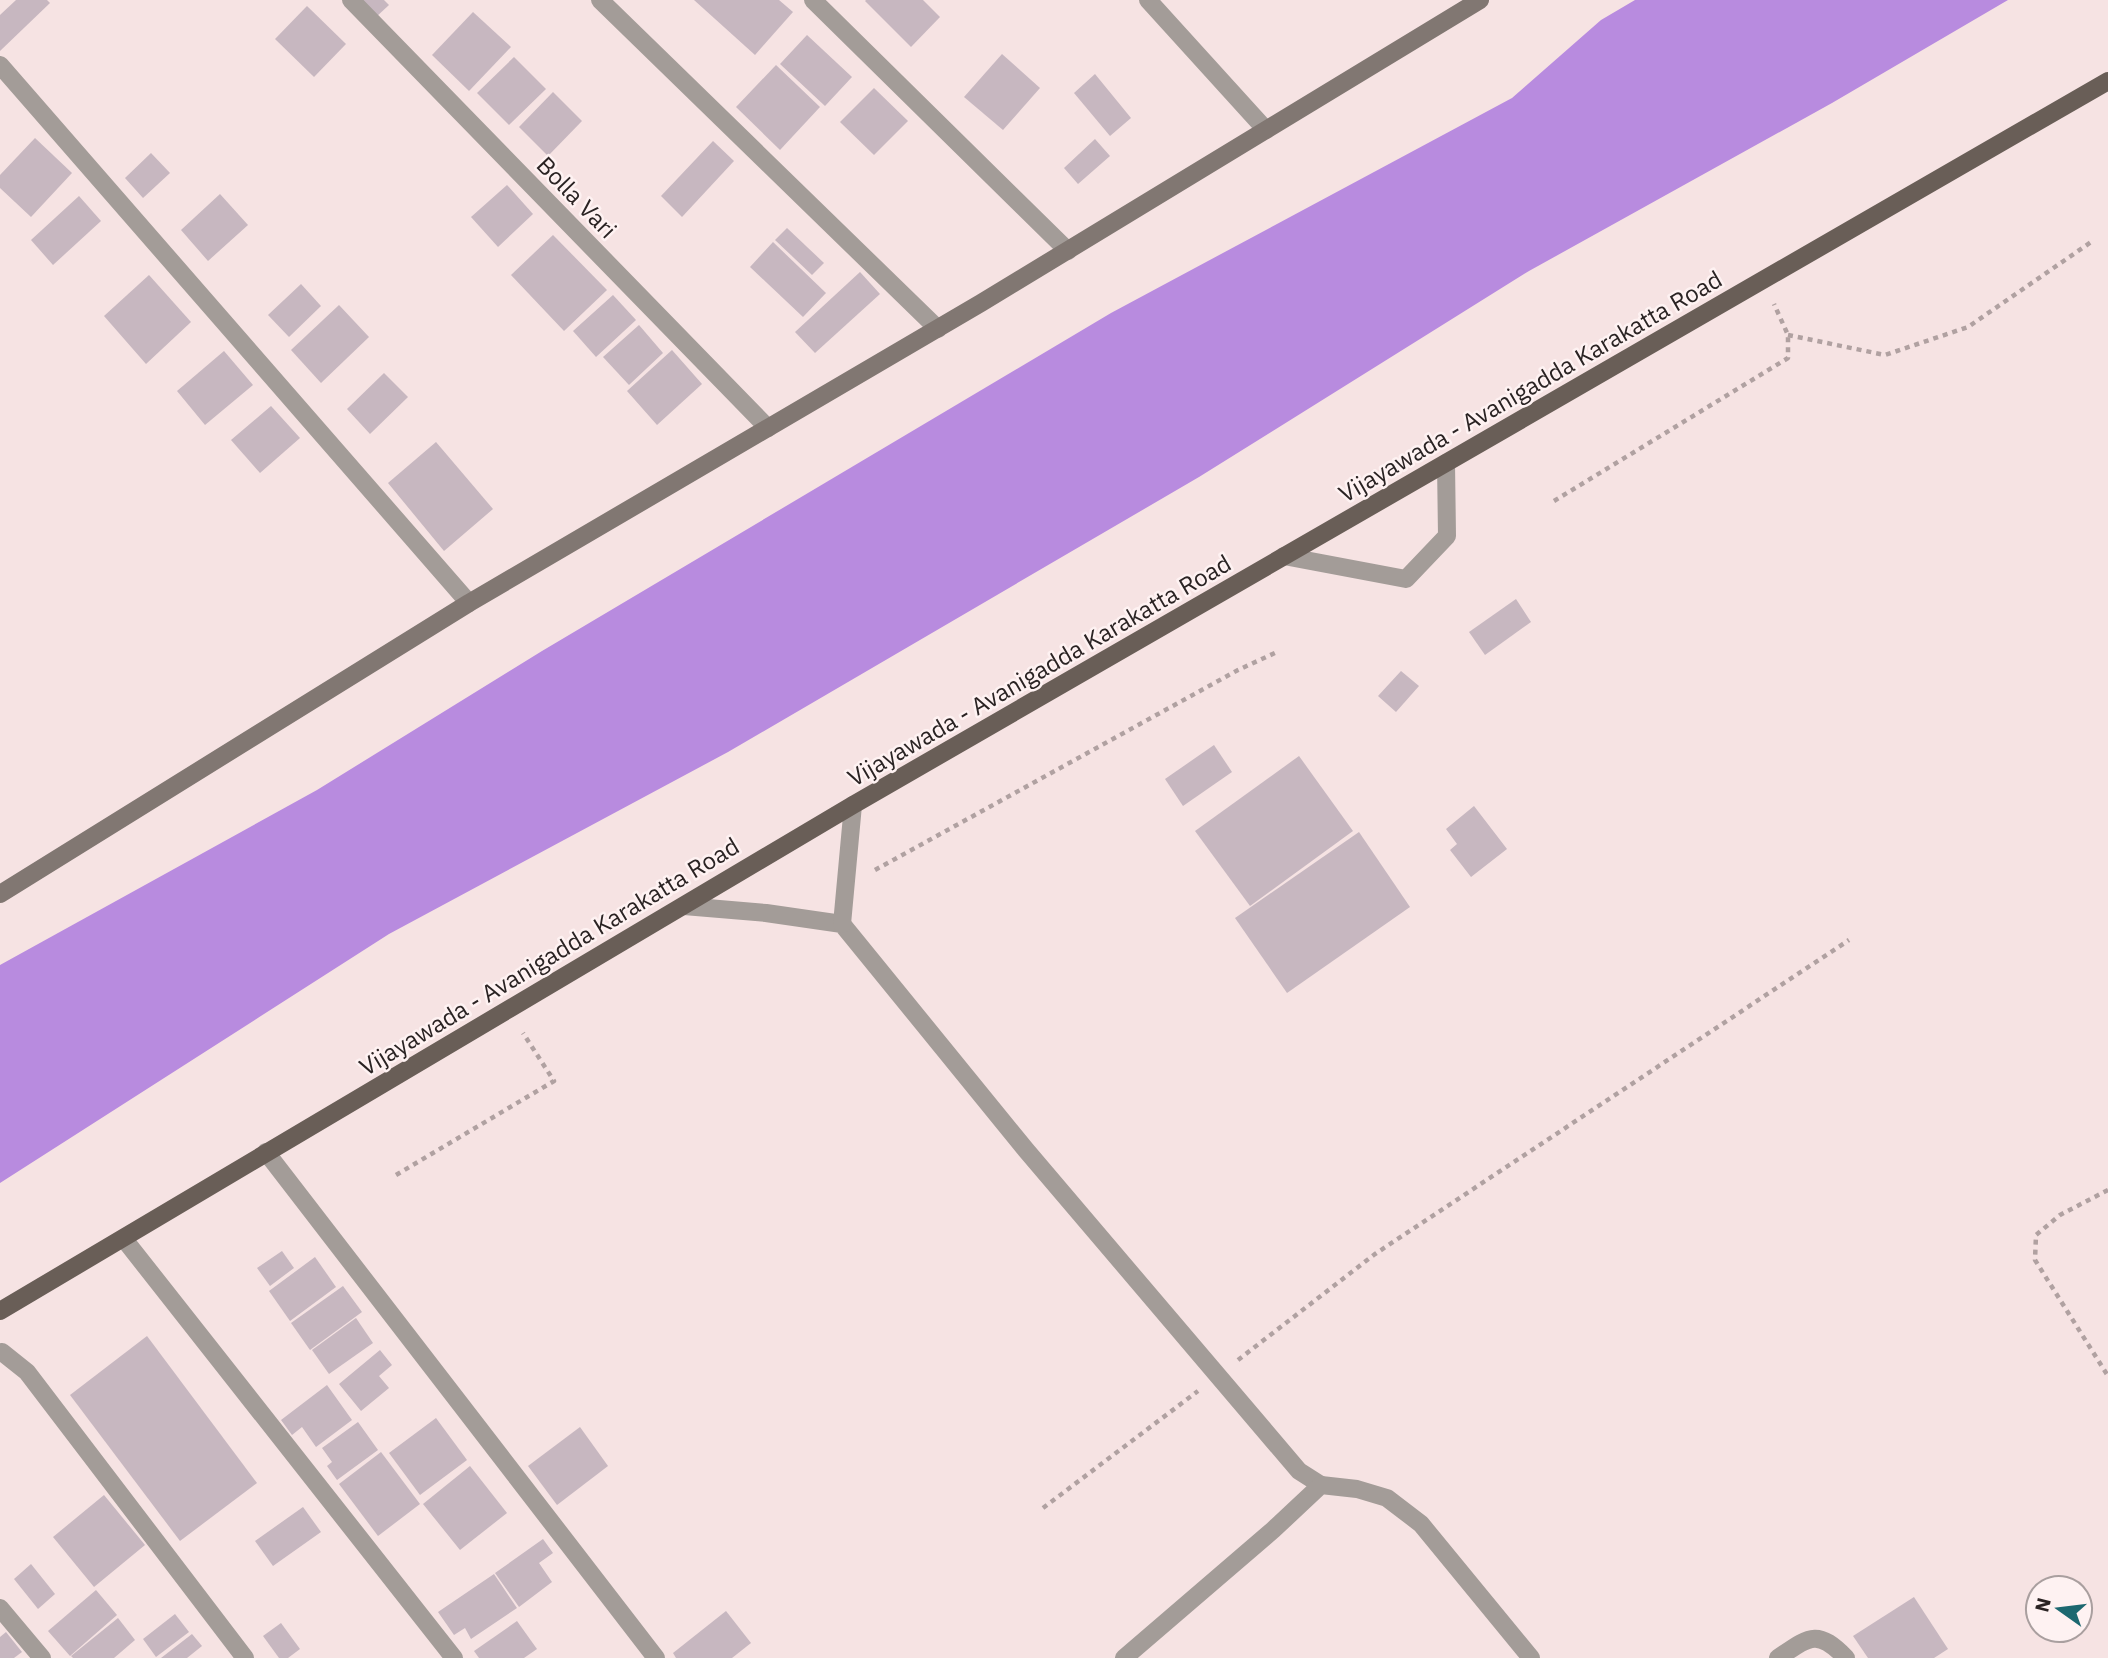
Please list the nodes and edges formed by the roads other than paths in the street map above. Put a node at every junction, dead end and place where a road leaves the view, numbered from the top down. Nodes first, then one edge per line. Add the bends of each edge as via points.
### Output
1 (351, 0) edge
2 (600, 0) edge
3 (813, 0) edge
4 (1147, 0) edge
5 (1480, 0) edge
6 (0, 65) edge
7 (2108, 81) edge
8 (1266, 130) junction
9 (1068, 251) junction
10 (938, 329) junction
11 (768, 428) junction
12 (1446, 463) junction
13 (1284, 556) junction
14 (469, 603) junction
15 (853, 805) junction
16 (0, 894) edge
17 (684, 905) junction
18 (842, 924) junction
19 (266, 1152) junction
20 (124, 1239) junction
21 (0, 1311) edge
22 (1, 1352) edge
23 (1321, 1486) junction
24 (0, 1608) edge
25 (42, 1658) edge
26 (245, 1658) edge
27 (454, 1658) edge
28 (656, 1658) edge
29 (1124, 1658) edge
30 (1531, 1658) edge
31 (1778, 1658) edge
32 (1846, 1658) edge

1 - 11 street, Bolla Vari
2 - 10 street
3 - 9 street
4 - 8 street
5 - 8 street
6 - 14 street
7 - 12 main road, Vijayawada - Avanigadda Karakatta Road
8 - 9 street
9 - 10 street
10 - 11 street
11 - 14 street
12 - 13 main road, Vijayawada - Avanigadda Karakatta Road
12 - 13 street via 1447,536 1406,579
13 - 15 main road, Vijayawada - Avanigadda Karakatta Road
14 - 16 street
15 - 17 main road, Vijayawada - Avanigadda Karakatta Road
15 - 18 street
17 - 18 street
17 - 19 main road, Vijayawada - Avanigadda Karakatta Road
18 - 23 street via 1298,1471
19 - 20 main road, Vijayawada - Avanigadda Karakatta Road
19 - 28 street
20 - 21 main road, Vijayawada - Avanigadda Karakatta Road
20 - 27 street
22 - 26 street via 27,1372
23 - 29 street
23 - 30 street via 1387,1498 1422,1524
24 - 25 street
31 - 32 street via 1803,1641 1818,1638

